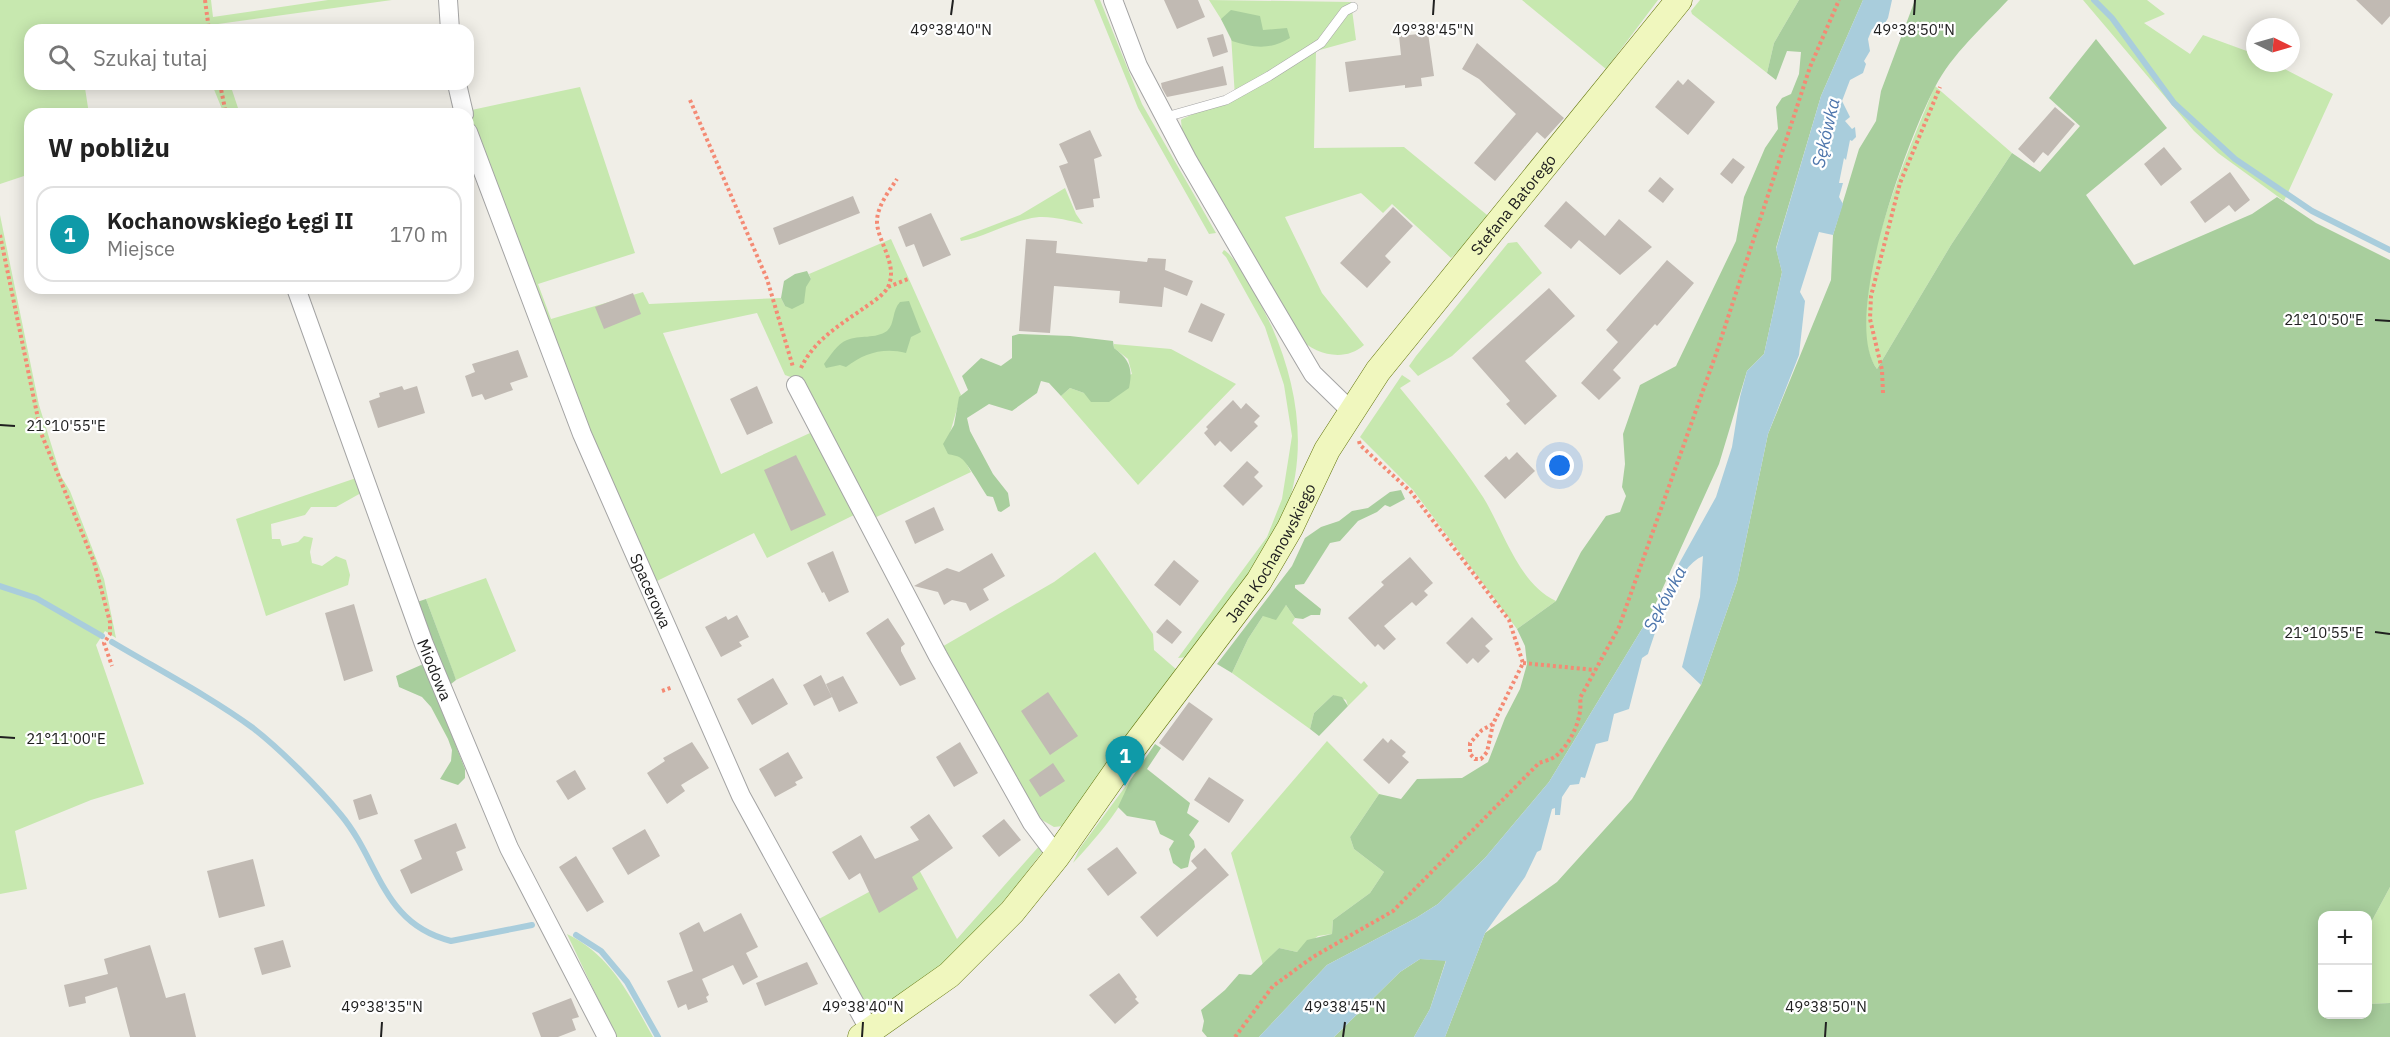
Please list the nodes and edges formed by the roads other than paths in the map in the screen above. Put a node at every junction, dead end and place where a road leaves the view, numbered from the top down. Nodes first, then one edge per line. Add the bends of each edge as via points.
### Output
1 (448, 0) edge
2 (1113, 0) edge
3 (1679, 0) edge
4 (1353, 7) dead end
5 (450, 24) edge
6 (458, 90) edge
7 (463, 108) edge
8 (1166, 117) junction
9 (474, 148) edge
10 (298, 294) edge
11 (796, 385) road end
12 (1351, 411) junction
13 (1057, 856) junction
14 (865, 1034) edge
15 (607, 1037) edge

1 - 5 street
2 - 8 street via 1138,66
3 - 12 street, Stefana Batorego via 1400,341
4 - 8 lane via 1345,11 1321,43 1269,76 1226,100
6 - 7 street
8 - 12 street via 1312,374
9 - 14 street, Spacerowa via 582,434 741,796
10 - 15 street, Miodowa via 424,644 504,837
11 - 13 street via 938,656 1032,823
12 - 13 street, Jana Kochanowskiego via 1259,581
13 - 14 street, Jana Kochanowskiego via 1012,912 950,975

